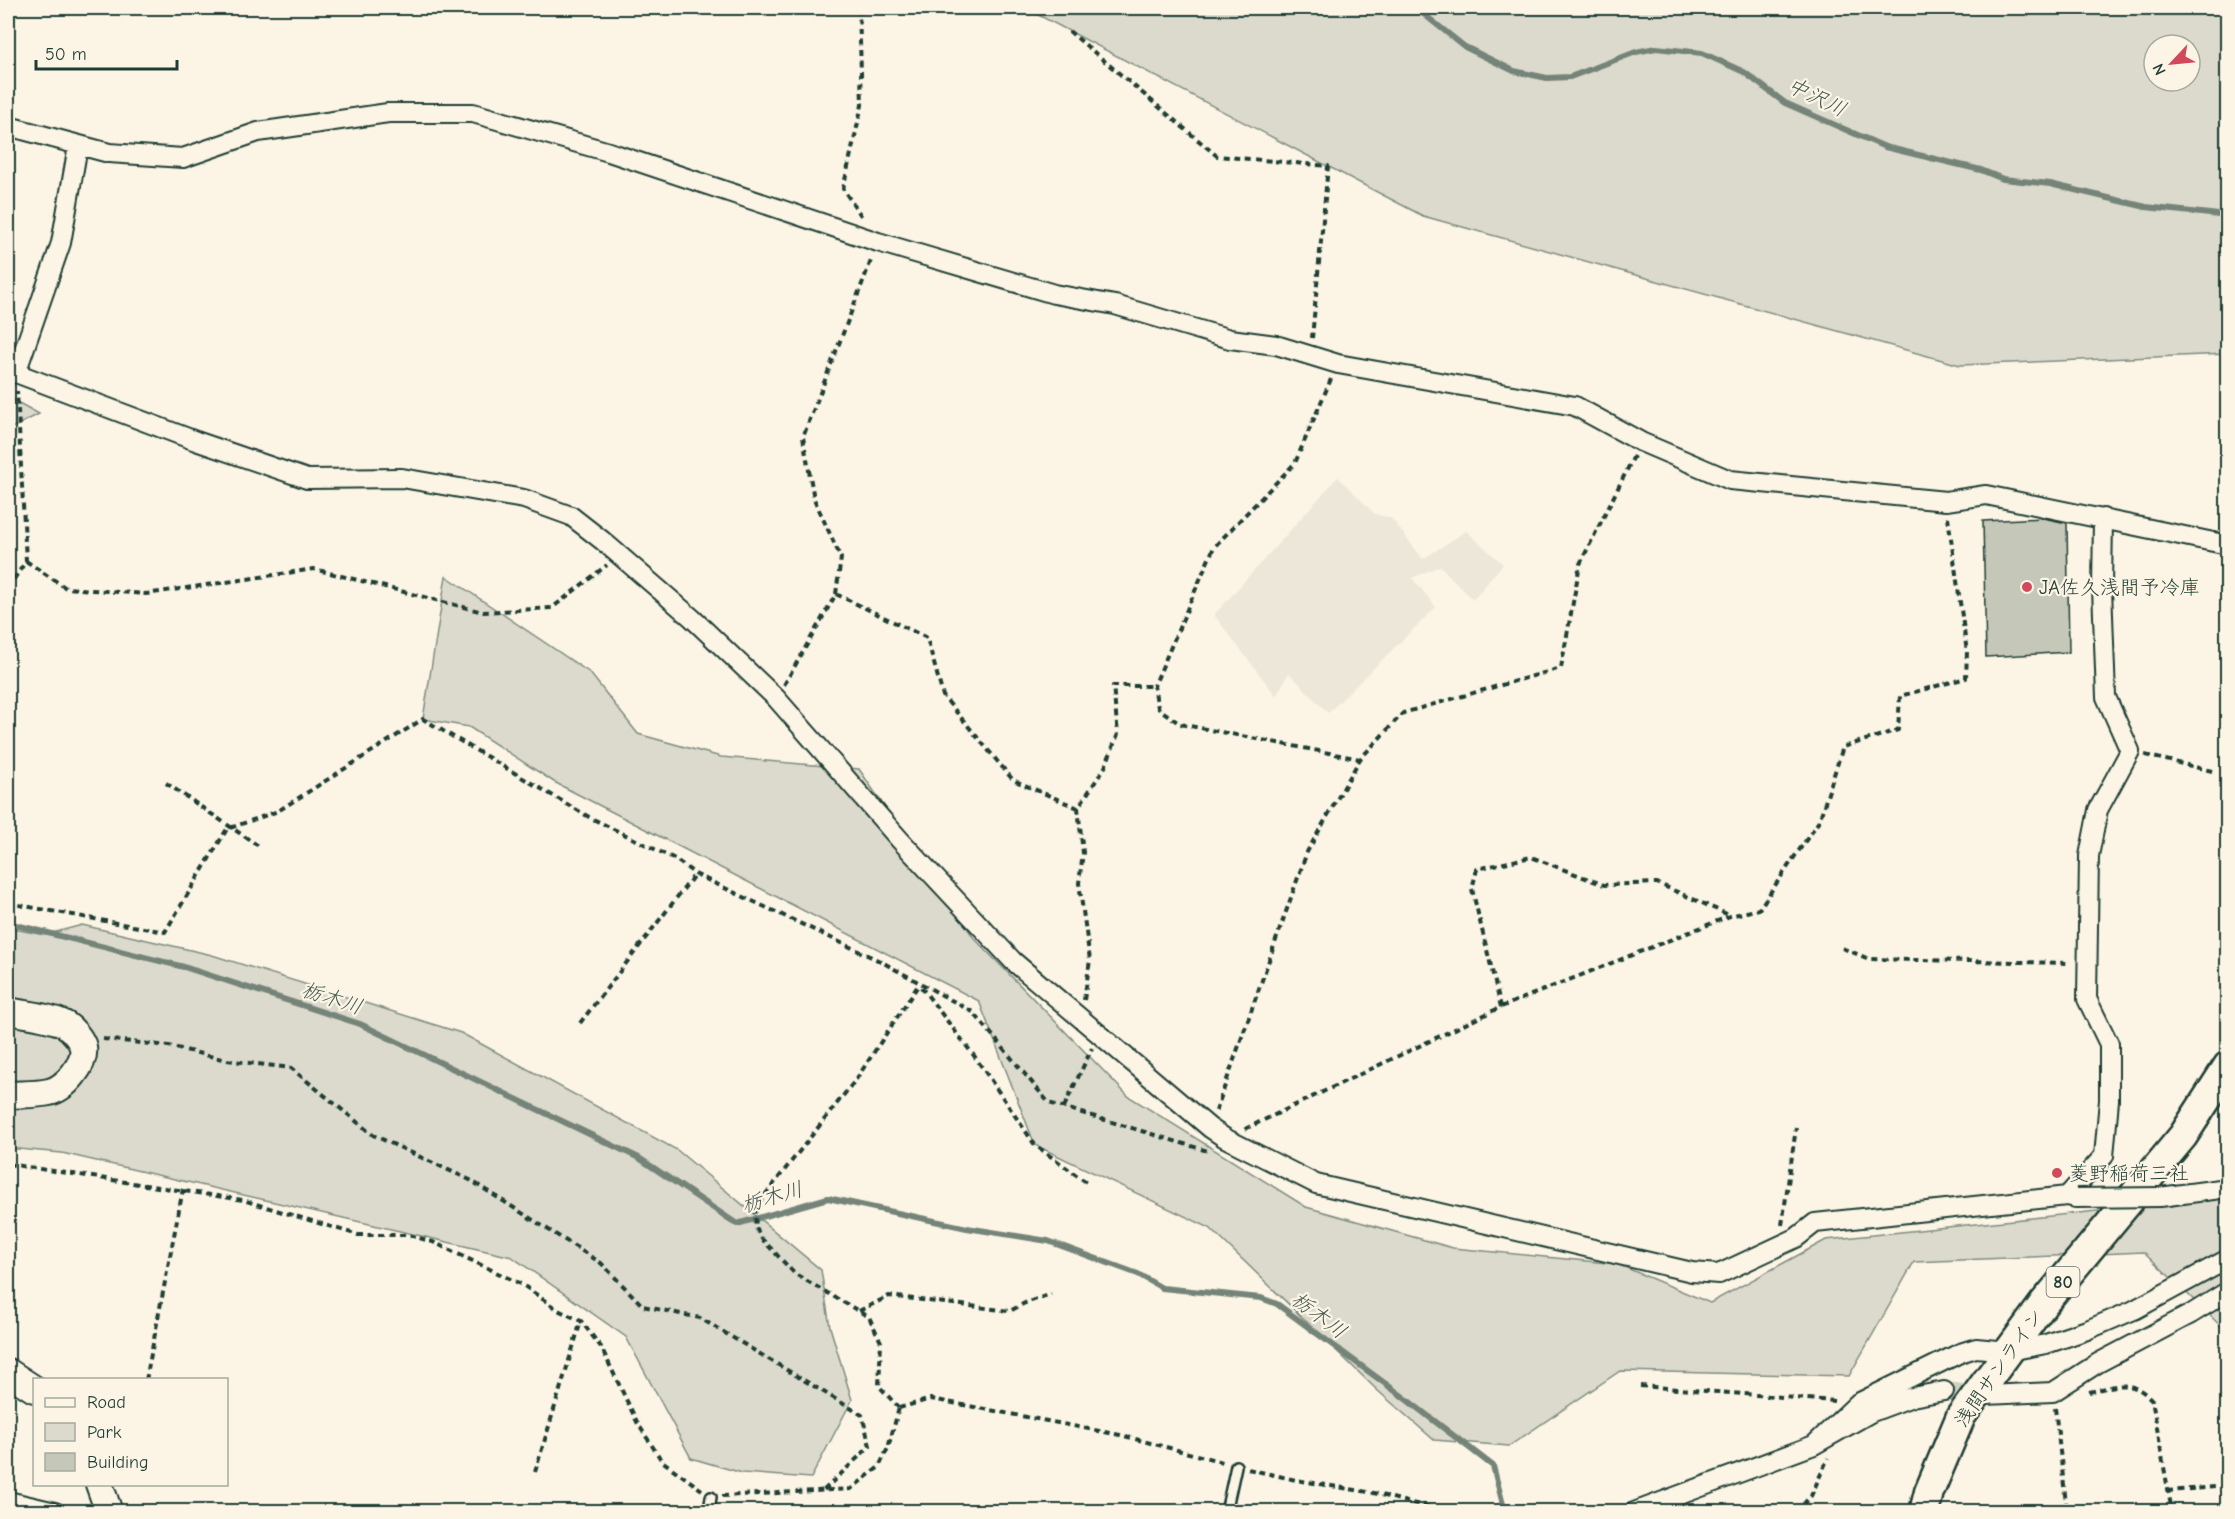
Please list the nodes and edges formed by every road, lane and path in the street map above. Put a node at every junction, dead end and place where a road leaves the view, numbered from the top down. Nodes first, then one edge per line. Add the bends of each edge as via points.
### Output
1 (859, 8) edge
2 (1069, 31) dead end
3 (8, 126) edge
4 (78, 146) junction
5 (878, 242) junction
6 (1310, 356) junction
7 (1338, 364) junction
8 (12, 374) edge
9 (1641, 442) junction
10 (1946, 501) junction
11 (2103, 518) junction
12 (2228, 545) edge
13 (618, 555) junction
14 (26, 561) junction
15 (8, 588) edge
16 (836, 594) junction
17 (1154, 686) junction
18 (776, 698) junction
19 (2130, 751) junction
20 (1360, 759) junction
21 (2216, 772) dead end
22 (166, 783) dead end
23 (1078, 808) junction
24 (260, 847) dead end
25 (695, 874) junction
26 (8, 903) edge
27 (1730, 916) junction
28 (1842, 948) dead end
29 (2088, 963) junction
30 (919, 984) junction
31 (1501, 1008) junction
32 (8, 1011) edge
33 (1082, 1019) junction
34 (580, 1023) dead end
35 (1100, 1034) junction
36 (77, 1036) junction
37 (2228, 1066) edge
38 (8, 1095) edge
39 (1064, 1107) junction
40 (1796, 1128) dead end
41 (1216, 1140) junction
42 (8, 1164) edge
43 (1089, 1184) dead end
44 (2228, 1188) edge
45 (183, 1189) junction
46 (2072, 1197) junction
47 (1796, 1238) junction
48 (2228, 1259) edge
49 (2228, 1291) edge
50 (1051, 1294) dead end
51 (859, 1311) junction
52 (581, 1321) junction
53 (2008, 1351) junction
54 (8, 1372) edge
55 (146, 1378) edge
56 (1640, 1386) dead end
57 (33, 1388) edge
58 (1944, 1391) tunnel mouth
59 (2053, 1392) junction
60 (1986, 1395) tunnel mouth
61 (1858, 1403) junction
62 (899, 1408) junction
63 (1840, 1430) junction
64 (1814, 1445) junction
65 (1236, 1466) junction
66 (535, 1472) dead end
67 (99, 1486) edge
68 (2228, 1486) edge
69 (823, 1490) junction
70 (2167, 1491) junction
71 (711, 1497) junction
72 (8, 1501) edge
73 (55, 1512) edge
74 (109, 1512) edge
75 (710, 1512) edge
76 (1226, 1512) edge
77 (1454, 1512) edge
78 (1634, 1512) edge
79 (1796, 1512) edge
80 (1924, 1512) edge
81 (2067, 1512) edge
82 (2172, 1512) edge

1 - 5 path via 862,105 843,189
2 - 6 path via 1217,156 1328,166
3 - 4 street
4 - 5 street via 109,153 183,158 258,132 388,113 473,113 609,152
4 - 8 street via 61,243
5 - 6 street via 1054,294 1115,305 1230,339 1276,345
5 - 16 path via 803,437 814,500 841,558
6 - 7 street
7 - 9 street via 1575,406
7 - 17 path via 1295,463 1214,547
8 - 13 street via 307,479 402,478 524,499 571,516
8 - 14 path
9 - 10 street via 1730,480
9 - 20 path via 1580,564 1561,668 1403,713
10 - 11 street via 1986,495
10 - 27 path via 1967,652 1966,678 1900,696 1898,730 1843,747 1819,821 1759,909
11 - 12 street
11 - 19 street via 2106,697
13 - 14 path via 552,608 483,612 314,569 146,594 66,588
13 - 18 street
14 - 15 path
16 - 18 path
16 - 23 path via 927,638 943,696 1013,780
17 - 20 path via 1158,708 1180,724
17 - 23 path via 1113,686 1118,734 1105,767
18 - 33 street via 1013,961
19 - 21 path
19 - 29 street via 2098,810 2089,856
20 - 41 path via 1307,852
22 - 24 path
23 - 33 path via 1083,853 1079,883 1090,960
25 - 26 path via 675,859 589,817 423,719 278,811 227,829 165,932
25 - 30 path via 880,961
25 - 34 path
27 - 31 path
27 - 31 path via 1656,883 1604,885 1531,857 1477,869 1472,889
28 - 29 path via 1869,959
29 - 46 street via 2087,999 2109,1044 2109,1100 2104,1156
30 - 39 path via 973,1012 1049,1103
30 - 43 path via 1035,1144
30 - 51 path via 857,1078 761,1200 755,1214 762,1239 795,1274
31 - 41 path
32 - 36 main road via 63,1023
33 - 35 street
35 - 39 path
35 - 41 street
36 - 38 main road via 83,1046 82,1056 65,1083 50,1092
36 - 69 path via 169,1046 226,1060 291,1068 373,1135 470,1180 601,1263 643,1306 700,1318 862,1415 870,1446
37 - 53 main road, 浅間サンライン / 80 via 2183,1136
39 - 41 path
40 - 47 path via 1782,1227
41 - 47 street via 1316,1184 1692,1272 1719,1274
42 - 45 path
44 - 46 street, bridge via 2160,1197
45 - 52 path via 243,1200 358,1235 409,1235 433,1242 523,1285
45 - 55 path
46 - 47 street via 1815,1223
48 - 53 street via 2134,1310 2087,1330
49 - 59 street via 2097,1363
50 - 51 path via 1010,1311 889,1296
51 - 62 path via 869,1317 881,1342 879,1386
52 - 66 path
52 - 71 path via 601,1347 638,1424 662,1461
53 - 61 street via 1976,1348 1960,1353
53 - 80 main road, 浅間サンライン / 80 via 1961,1416
54 - 57 main road
56 - 61 path
58 - 63 street via 1902,1400
59 - 60 street
59 - 70 path via 2068,1396 2122,1384 2142,1389 2152,1400
59 - 81 path
61 - 64 street
62 - 65 path via 931,1400 969,1406 1120,1435
62 - 69 path via 879,1467 851,1488
63 - 64 street
63 - 79 path via 1811,1496
64 - 78 street
65 - 76 lane
65 - 77 path
67 - 74 main road
68 - 70 path
69 - 71 path
70 - 82 path
71 - 75 lane
72 - 73 street

